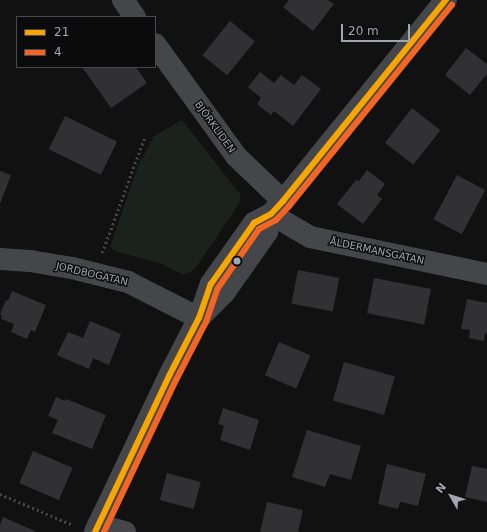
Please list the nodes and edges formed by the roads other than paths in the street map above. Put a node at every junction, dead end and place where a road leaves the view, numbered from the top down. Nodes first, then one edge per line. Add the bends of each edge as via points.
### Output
1 (123, 0) edge
2 (446, 0) edge
3 (134, 16) edge
4 (156, 45) edge
5 (277, 208) junction
6 (0, 259) edge
7 (487, 274) edge
8 (199, 318) junction
9 (97, 529) edge
10 (125, 532) edge

1 - 3 street
2 - 5 street
4 - 5 street, BJÖRKLIDEN
5 - 7 street, ÅLDERMANSGATAN via 310,236
5 - 8 street via 254,223 210,284
6 - 8 street, JORDBOGATAN via 30,261 128,282
8 - 9 street
9 - 10 street

